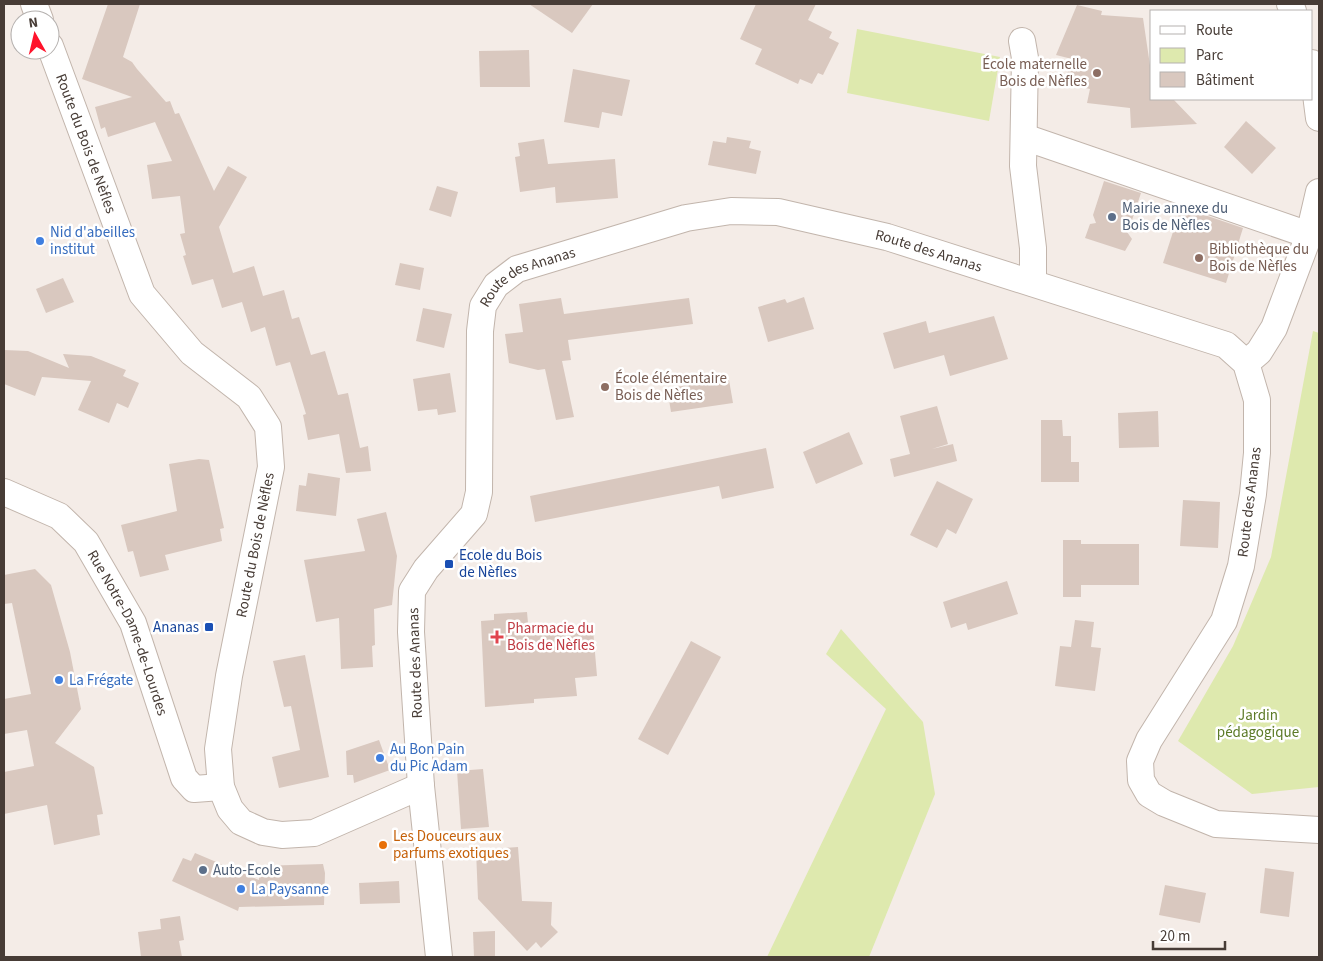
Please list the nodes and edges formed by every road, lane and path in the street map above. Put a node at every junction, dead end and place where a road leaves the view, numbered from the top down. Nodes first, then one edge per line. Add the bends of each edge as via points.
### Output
1 (1022, 41) dead end
2 (55, 60) edge
3 (1313, 71) edge
4 (1319, 117) edge
5 (1024, 137) junction
6 (1319, 192) edge
7 (1309, 235) junction
8 (1033, 283) junction
9 (1246, 362) junction
10 (4, 492) edge
11 (421, 786) junction
12 (221, 787) junction
13 (1319, 830) edge
14 (439, 957) edge

1 - 5 street via 1025,58
2 - 12 street, Route du Bois de Nèfles via 142,294 192,353 249,397 268,427 271,466 229,676 218,749
3 - 4 street
5 - 7 street
5 - 8 street via 1023,166 1033,248
6 - 7 street
7 - 9 street via 1274,328 1259,352
8 - 9 street, Route des Ananas via 1226,345
8 - 11 street, Route des Ananas via 887,237 778,212 731,211 686,218 517,269 496,285 484,306 480,331 480,492 474,514 426,569 412,592 411,632
9 - 13 street, Route des Ananas via 1257,400 1257,453 1240,566 1224,621 1149,740 1140,761 1141,780 1149,794 1216,824
10 - 12 street, Rue Notre-Dame-de-Lourdes via 59,516 86,542 134,623 184,778 194,789
11 - 12 street, Route du Bois de Nèfles via 314,833 282,835 263,832 242,822 230,810
11 - 14 street, Route des Ananas

